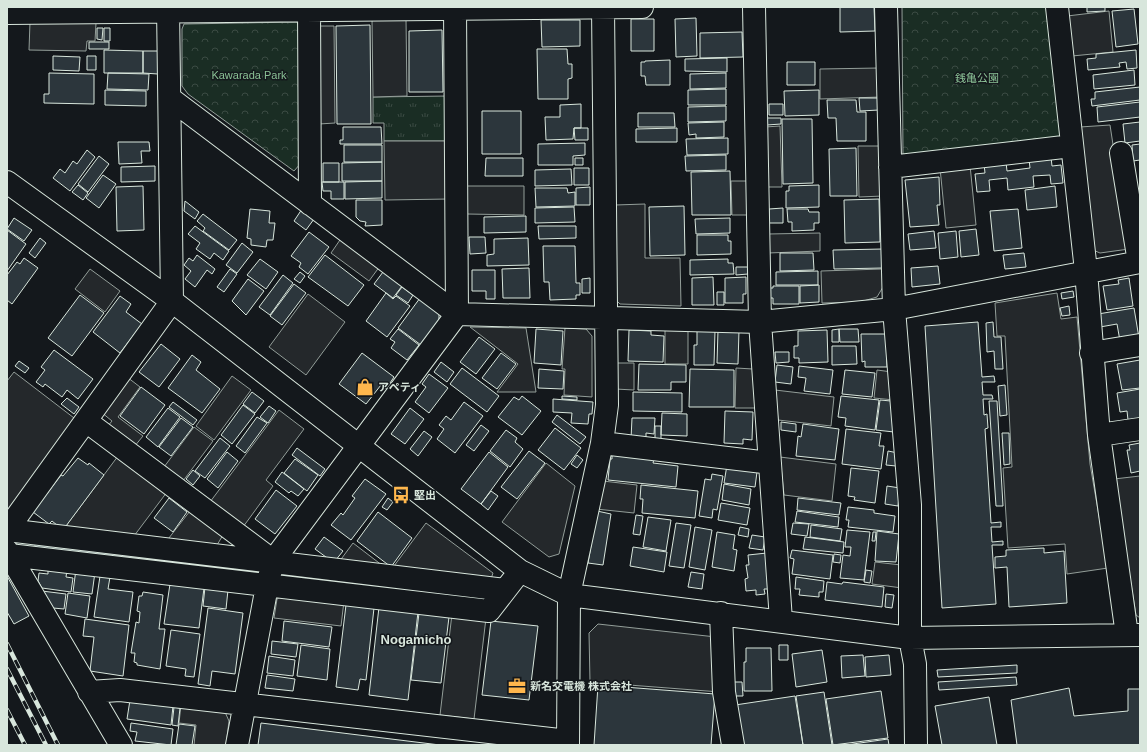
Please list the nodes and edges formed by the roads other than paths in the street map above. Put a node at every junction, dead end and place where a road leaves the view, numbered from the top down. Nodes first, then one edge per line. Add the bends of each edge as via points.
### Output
1 (642, 7) edge
2 (754, 7) edge
3 (886, 7) edge
4 (1056, 7) edge
5 (309, 8) edge
6 (455, 8) edge
7 (603, 8) edge
8 (168, 9) edge
9 (7, 13) edge
10 (171, 99) junction
11 (1072, 146) junction
12 (1121, 153) dead end
13 (890, 168) junction
14 (7, 182) edge
15 (310, 204) junction
16 (1139, 262) edge
17 (1086, 271) junction
18 (172, 301) junction
19 (894, 309) junction
20 (457, 314) junction
21 (606, 318) junction
22 (760, 322) junction
23 (1140, 345) edge
24 (1091, 353) junction
25 (86, 421) junction
26 (1140, 428) edge
27 (1099, 435) junction
28 (602, 443) junction
29 (359, 445) junction
30 (770, 463) junction
31 (7, 530) edge
32 (8, 553) edge
33 (520, 571) junction
34 (270, 574) junction
35 (569, 595) junction
36 (721, 613) junction
37 (781, 620) junction
38 (1134, 635) edge
39 (910, 638) junction
40 (89, 692) junction
41 (246, 703) junction
42 (568, 743) edge
43 (121, 745) edge
44 (237, 745) edge
45 (733, 745) edge
46 (916, 745) edge

1 - 7 street
2 - 22 street
3 - 13 street
4 - 11 street
5 - 6 street
5 - 8 street
5 - 15 street
6 - 7 street
6 - 20 street
7 - 21 street
8 - 9 street
8 - 10 street
10 - 15 street
10 - 18 street
11 - 13 street
11 - 17 street
12 - 16 street
13 - 19 street
14 - 18 street
15 - 20 street
16 - 17 street
17 - 19 street
17 - 24 street
18 - 25 street
18 - 29 street
19 - 22 street
19 - 39 street via 910,505
20 - 21 street
20 - 29 street
21 - 22 street
21 - 28 street via 607,405
22 - 30 street
23 - 24 street
24 - 27 street
25 - 31 street
25 - 34 street
26 - 27 street
27 - 38 street
28 - 30 street
28 - 35 street
29 - 33 street
29 - 34 street
30 - 37 street
31 - 34 street
32 - 34 street
32 - 40 street
33 - 34 street via 488,611
33 - 35 street
34 - 41 street
35 - 36 street
35 - 42 street
36 - 37 street
36 - 45 street via 724,692
37 - 39 street
38 - 39 street
39 - 46 street via 915,664
40 - 41 street via 120,690
40 - 43 street
41 - 42 street
41 - 44 street

